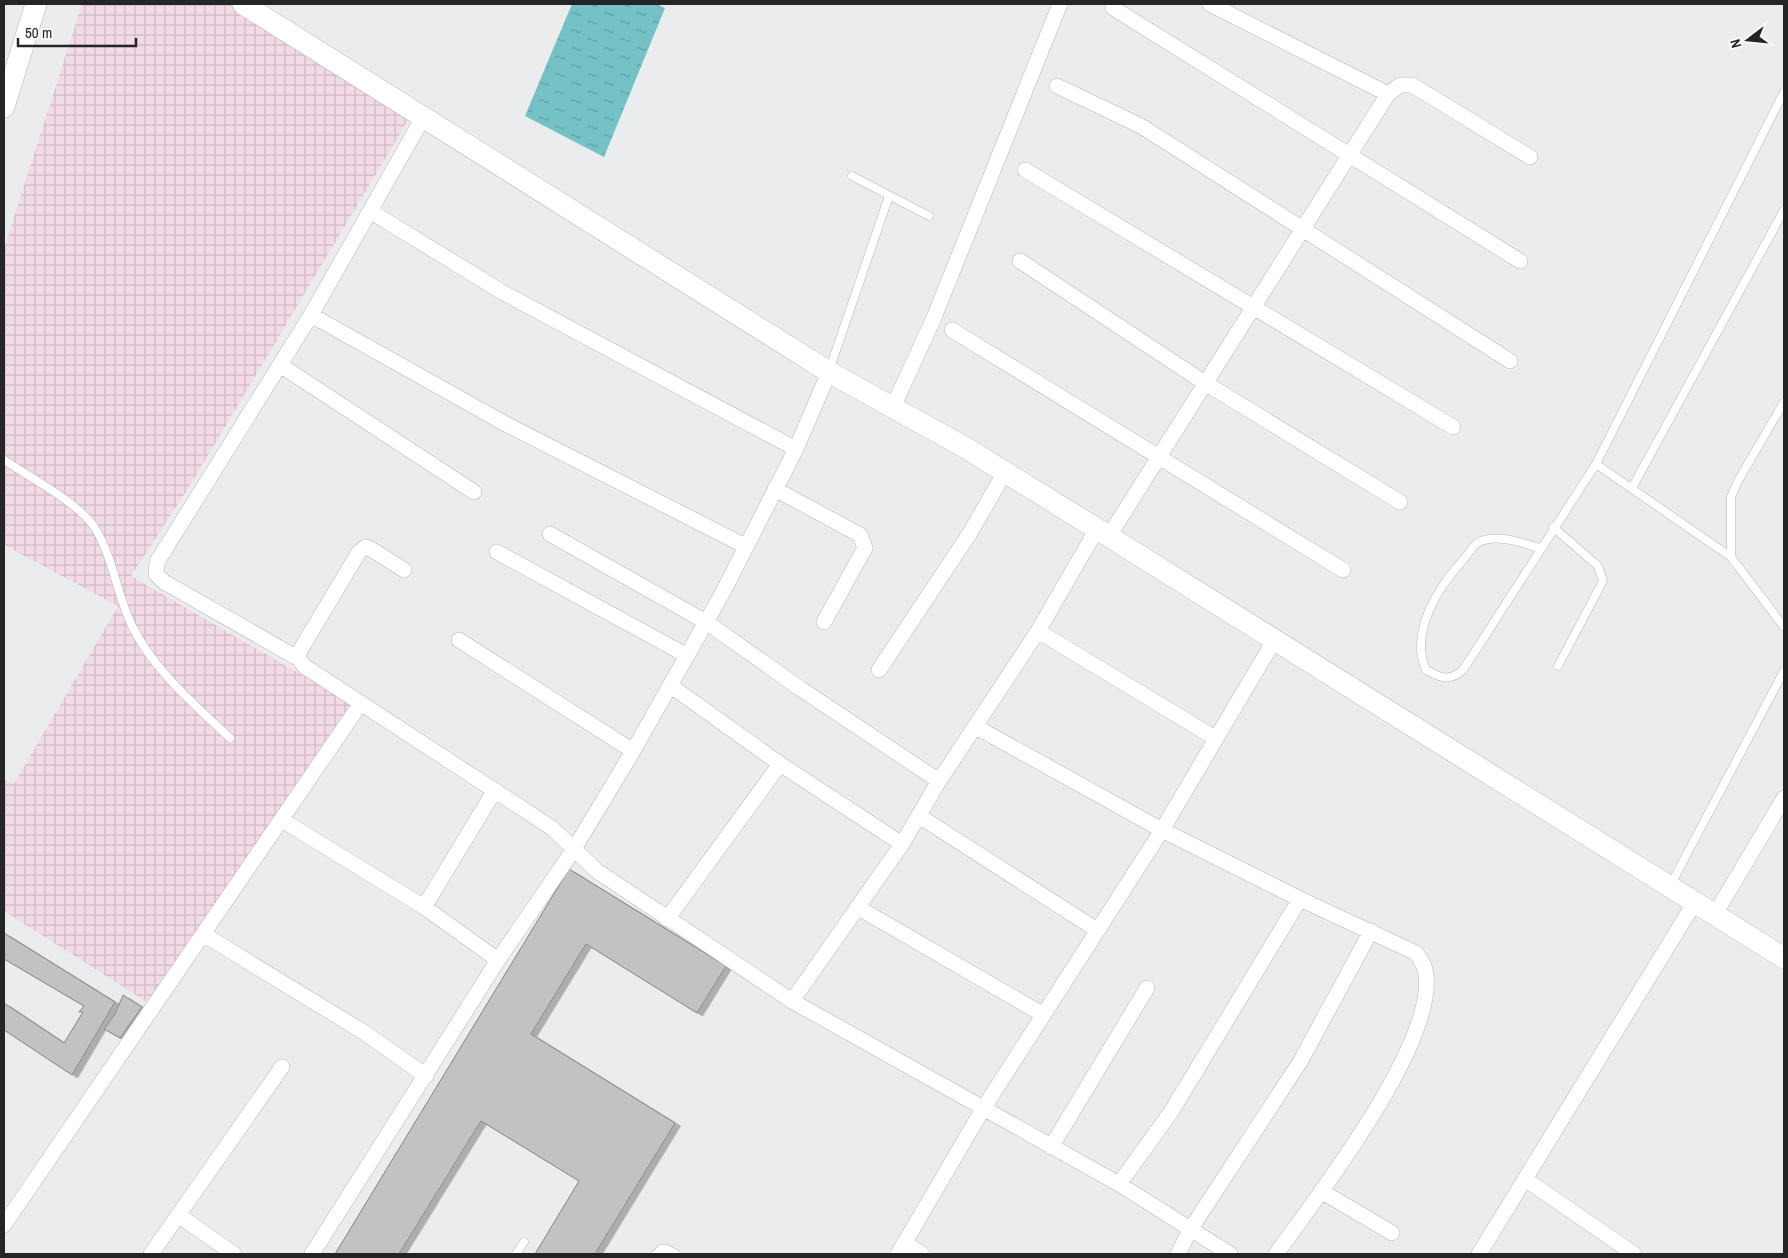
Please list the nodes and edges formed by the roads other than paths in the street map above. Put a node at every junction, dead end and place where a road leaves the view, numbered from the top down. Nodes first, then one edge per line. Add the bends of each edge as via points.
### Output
1 (36, 4) edge
2 (243, 4) edge
3 (1060, 4) edge
4 (1210, 4) edge
5 (1113, 8) dead end
6 (1057, 86) dead end
7 (1784, 92) edge
8 (1388, 94) junction
9 (4, 107) edge
10 (424, 116) junction
11 (1350, 155) junction
12 (1530, 157) dead end
13 (1025, 170) dead end
14 (852, 176) dead end
15 (889, 196) junction
16 (1784, 210) edge
17 (370, 211) junction
18 (929, 216) dead end
19 (1303, 228) junction
20 (1020, 261) dead end
21 (1520, 261) dead end
22 (1254, 306) junction
23 (311, 315) junction
24 (952, 330) dead end
25 (1510, 361) dead end
26 (280, 365) junction
27 (829, 372) junction
28 (1206, 383) junction
29 (1784, 402) edge
30 (892, 407) junction
31 (1453, 427) dead end
32 (796, 449) junction
33 (1158, 458) junction
34 (4, 460) edge
35 (1596, 464) junction
36 (1005, 472) junction
37 (1632, 488) junction
38 (775, 489) junction
39 (474, 492) dead end
40 (1400, 502) dead end
41 (1553, 528) junction
42 (1103, 532) junction
43 (550, 534) dead end
44 (745, 546) junction
45 (1540, 548) junction
46 (496, 552) dead end
47 (1732, 557) junction
48 (404, 570) dead end
49 (1343, 570) dead end
50 (706, 622) junction
51 (824, 622) dead end
52 (1784, 627) edge
53 (1038, 631) junction
54 (1275, 639) junction
55 (459, 640) dead end
56 (686, 655) junction
57 (298, 659) junction
58 (1558, 666) dead end
59 (879, 670) dead end
60 (1784, 671) edge
61 (671, 686) junction
62 (361, 703) junction
63 (976, 727) junction
64 (230, 738) dead end
65 (1215, 738) junction
66 (633, 751) junction
67 (780, 764) junction
68 (939, 781) junction
69 (495, 790) junction
70 (1784, 798) edge
71 (918, 816) junction
72 (282, 820) junction
73 (1162, 830) junction
74 (902, 844) junction
75 (574, 849) junction
76 (1670, 886) junction
77 (1300, 899) junction
78 (1695, 902) junction
79 (424, 907) junction
80 (857, 907) junction
81 (1715, 914) junction
82 (666, 919) junction
83 (1097, 930) junction
84 (1371, 931) junction
85 (203, 934) junction
86 (1784, 958) edge
87 (498, 960) junction
88 (1147, 988) dead end
89 (792, 1001) junction
90 (1042, 1014) junction
91 (282, 1067) dead end
92 (426, 1076) junction
93 (983, 1109) junction
94 (1051, 1147) junction
95 (1525, 1180) junction
96 (1119, 1184) junction
97 (1321, 1191) junction
98 (178, 1214) junction
99 (4, 1224) edge
100 (1190, 1230) junction
101 (1392, 1233) dead end
102 (524, 1242) dead end
103 (901, 1249) edge
104 (151, 1254) edge
105 (234, 1254) edge
106 (312, 1254) edge
107 (516, 1254) edge
108 (656, 1254) edge
109 (676, 1254) edge
110 (922, 1254) edge
111 (1178, 1254) edge
112 (1230, 1254) edge
113 (1276, 1254) edge
114 (1479, 1254) edge
115 (1634, 1254) edge

1 - 9 street
2 - 10 street
3 - 30 street via 933,320
4 - 8 street
5 - 11 street
6 - 19 street via 1141,126
7 - 35 lane
8 - 11 street
8 - 12 street via 1400,85 1412,85
10 - 17 street
10 - 27 street
11 - 19 street
11 - 21 street
13 - 22 street
14 - 15 lane
15 - 18 lane
15 - 27 lane
16 - 37 lane
17 - 23 street
17 - 32 street via 502,292
19 - 22 street
19 - 25 street
20 - 28 street
22 - 28 street
22 - 31 street
23 - 26 street
23 - 44 street via 502,422
24 - 33 street
26 - 39 street
26 - 57 street via 157,562 156,574 164,582
27 - 30 street
27 - 32 street
28 - 33 street
28 - 40 street
29 - 47 lane via 1731,497
30 - 36 street
32 - 38 street
33 - 42 street
33 - 49 street
34 - 64 lane via 80,512 94,527 134,630 146,649 183,692
35 - 37 lane
35 - 41 lane
36 - 42 street
36 - 59 street via 970,533
37 - 47 lane
38 - 44 street
38 - 51 street via 864,540 865,548
41 - 45 lane
41 - 58 lane via 1598,566 1603,581
42 - 53 street
42 - 54 street
43 - 50 street
44 - 50 street
45 - 45 lane via 1463,670 1444,679 1426,670 1421,652 1431,605 1449,575 1478,542 1505,539
46 - 56 street
47 - 52 lane
48 - 57 street via 371,549 363,548 298,654
50 - 56 street
50 - 68 street
53 - 63 street
53 - 65 street
54 - 65 street
54 - 76 street
55 - 66 street
56 - 61 street
57 - 62 street
60 - 76 lane
61 - 66 street
61 - 67 street
62 - 69 street
62 - 72 street
63 - 68 street
63 - 73 street
65 - 73 street
66 - 75 street
67 - 74 street
67 - 82 street
68 - 71 street
69 - 75 street via 552,828
69 - 79 street
70 - 81 street
71 - 74 street
71 - 83 street
72 - 79 street
72 - 85 street
73 - 77 street
73 - 83 street
74 - 80 street
75 - 82 street via 597,871
75 - 87 street
76 - 78 street
77 - 84 street
77 - 96 street via 1171,1112
78 - 81 street
78 - 95 street
79 - 87 street
80 - 89 street
80 - 90 street
81 - 86 street
82 - 89 street
83 - 90 street
84 - 97 street via 1416,953 1424,967 1424,998 1416,1034 1405,1058
84 - 100 street via 1300,1062
85 - 92 street via 365,1033
85 - 99 street
87 - 92 street
88 - 94 street
89 - 93 street
90 - 93 street
91 - 98 street
92 - 106 street
93 - 94 street
93 - 103 street
94 - 96 street
95 - 114 street
95 - 115 street
96 - 100 street
97 - 101 street
97 - 113 street
98 - 104 street
98 - 105 street
100 - 111 street
100 - 112 street
102 - 107 lane
103 - 110 street
108 - 109 lane via 661,1249

